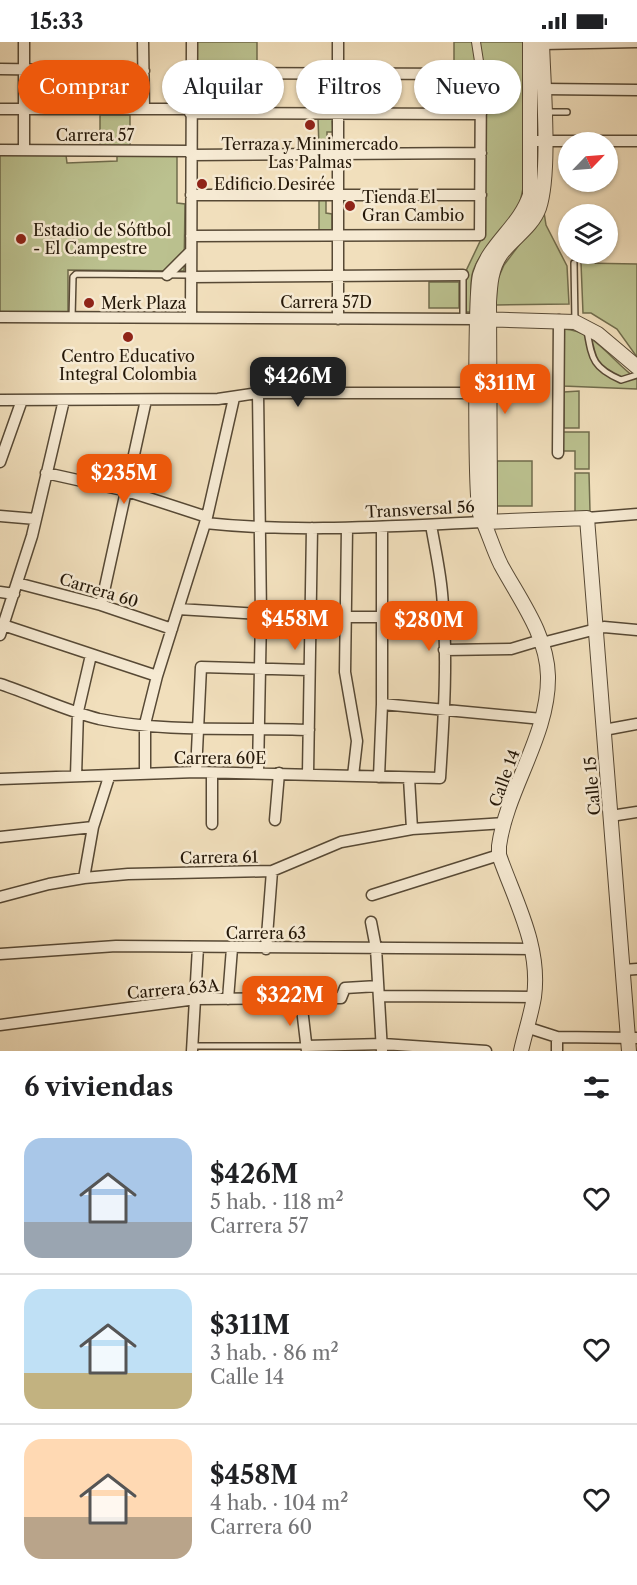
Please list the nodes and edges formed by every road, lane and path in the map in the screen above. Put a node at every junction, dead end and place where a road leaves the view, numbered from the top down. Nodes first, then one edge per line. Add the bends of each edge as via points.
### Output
1 (24, 42) edge
2 (144, 42) edge
3 (192, 42) edge
4 (338, 42) edge
5 (476, 42) edge
6 (637, 42) edge
7 (538, 43) edge
8 (24, 60) edge
9 (144, 60) edge
10 (191, 60) edge
11 (338, 60) edge
12 (479, 60) edge
13 (0, 69) edge
14 (18, 69) edge
15 (543, 89) junction
16 (637, 90) edge
17 (0, 109) edge
18 (18, 109) edge
19 (543, 112) junction
20 (567, 112) dead end
21 (24, 114) edge
22 (190, 114) edge
23 (337, 114) edge
24 (482, 114) edge
25 (538, 141) junction
26 (637, 141) edge
27 (0, 150) edge
28 (24, 150) junction
29 (190, 153) junction
30 (482, 153) junction
31 (338, 154) junction
32 (190, 195) junction
33 (337, 195) junction
34 (481, 195) junction
35 (337, 235) junction
36 (191, 236) junction
37 (191, 251) junction
38 (574, 264) edge
39 (167, 275) junction
40 (463, 275) joint
41 (191, 276) junction
42 (338, 276) junction
43 (0, 317) edge
44 (72, 318) junction
45 (191, 318) junction
46 (463, 319) junction
47 (483, 319) junction
48 (339, 320) junction
49 (559, 320) junction
50 (581, 324) junction
51 (637, 367) edge
52 (637, 375) edge
53 (258, 393) junction
54 (477, 393) junction
55 (234, 398) junction
56 (0, 400) edge
57 (21, 400) junction
58 (64, 400) junction
59 (146, 400) junction
60 (558, 453) dead end
61 (0, 462) edge
62 (46, 473) junction
63 (127, 491) junction
64 (637, 514) edge
65 (0, 516) edge
66 (587, 518) junction
67 (36, 519) junction
68 (206, 520) junction
69 (485, 522) junction
70 (431, 525) junction
71 (312, 528) junction
72 (346, 528) junction
73 (382, 528) junction
74 (261, 529) junction
75 (16, 588) junction
76 (0, 592) edge
77 (100, 605) junction
78 (178, 609) junction
79 (261, 615) junction
80 (310, 617) junction
81 (344, 617) junction
82 (383, 617) junction
83 (444, 618) junction
84 (172, 629) junction
85 (596, 629) junction
86 (2, 630) edge
87 (637, 630) edge
88 (541, 641) junction
89 (444, 650) junction
90 (91, 655) junction
91 (260, 669) junction
92 (309, 670) junction
93 (157, 676) junction
94 (0, 684) edge
95 (382, 704) junction
96 (444, 709) junction
97 (78, 711) junction
98 (542, 719) junction
99 (145, 724) junction
100 (637, 724) edge
101 (259, 728) junction
102 (197, 729) junction
103 (309, 730) junction
104 (604, 730) junction
105 (196, 772) junction
106 (258, 772) junction
107 (212, 773) junction
108 (279, 773) junction
109 (145, 774) junction
110 (308, 774) junction
111 (76, 777) junction
112 (109, 777) junction
113 (353, 777) junction
114 (379, 777) junction
115 (409, 778) junction
116 (0, 779) edge
117 (637, 812) edge
118 (611, 816) junction
119 (275, 820) dead end
120 (505, 823) junction
121 (212, 824) dead end
122 (93, 827) junction
123 (412, 829) junction
124 (0, 837) edge
125 (499, 855) junction
126 (272, 871) junction
127 (84, 878) junction
128 (372, 895) dead end
129 (0, 897) edge
130 (371, 922) dead end
131 (198, 947) junction
132 (232, 948) junction
133 (376, 948) junction
134 (266, 949) junction
135 (532, 949) junction
136 (0, 954) edge
137 (630, 969) edge
138 (379, 991) junction
139 (534, 997) junction
140 (196, 999) junction
141 (228, 999) junction
142 (301, 1000) junction
143 (0, 1025) edge
144 (526, 1028) junction
145 (557, 1038) junction
146 (632, 1042) edge
147 (382, 1047) edge
148 (193, 1049) edge
149 (307, 1049) edge
150 (433, 1049) edge
151 (486, 1051) edge
152 (521, 1051) edge
153 (557, 1051) edge

1 - 8 street
2 - 9 street
3 - 10 street
4 - 11 street
5 - 12 street
6 - 7 street
7 - 15 street
7 - 25 street
13 - 14 street
15 - 16 street
15 - 19 street
17 - 18 street
19 - 20 lane
19 - 25 street
21 - 28 street
22 - 29 street
23 - 31 street
24 - 30 street
25 - 26 street
25 - 47 street via 530,195 519,229 484,264 479,277
27 - 28 street, Carrera 57
28 - 29 street, Carrera 57
29 - 31 street, Carrera 57
29 - 32 street
30 - 31 street, Carrera 57
30 - 34 street
31 - 33 street
32 - 33 street
32 - 36 street
33 - 34 street
33 - 35 street
34 - 35 street via 480,235
35 - 36 street
35 - 42 street
36 - 37 street
37 - 39 street
37 - 41 street
38 - 50 lane
39 - 41 lane
39 - 44 lane via 76,274
40 - 42 street
40 - 46 lane
41 - 42 street
41 - 45 street
42 - 48 street
43 - 44 street, Carrera 57D
44 - 45 street, Carrera 57D
45 - 48 street, Carrera 57D
46 - 47 street, Carrera 57D
46 - 48 street, Carrera 57D
47 - 49 street, Carrera 57D
47 - 54 street, Calle 14
47 - 69 street via 490,512
49 - 50 street, Carrera 57D
49 - 60 street
50 - 51 street
50 - 52 lane via 594,362 604,372 621,380
53 - 54 street
53 - 55 street
53 - 74 street
54 - 69 street, Calle 14 via 479,512
55 - 59 street
55 - 68 street
56 - 57 street
57 - 58 street
57 - 61 street
58 - 59 street
58 - 62 street
59 - 63 street
62 - 63 street, Transversal 56
62 - 67 street
63 - 68 street, Transversal 56
63 - 77 street
64 - 66 street, Transversal 56
65 - 67 street
66 - 69 street, Transversal 56
66 - 85 street, Calle 15
67 - 75 street
68 - 74 street, Transversal 56
68 - 78 street
69 - 70 street, Transversal 56
69 - 88 street, Calle 14 via 500,562
70 - 73 street, Transversal 56
70 - 83 street
71 - 72 street, Transversal 56
71 - 74 street, Transversal 56
71 - 80 street
72 - 73 street, Transversal 56
72 - 81 street
73 - 82 street
74 - 79 street
75 - 76 street, Carrera 60
75 - 77 street, Carrera 60
75 - 86 street
77 - 84 street, Carrera 60
78 - 79 street
78 - 84 street
79 - 80 street
79 - 91 street
80 - 81 street
80 - 92 street
81 - 82 street
81 - 113 street via 345,672 357,741
82 - 83 street
82 - 95 street
83 - 89 street
84 - 93 street
85 - 87 street
85 - 88 street
85 - 104 street, Calle 15
86 - 90 street
88 - 89 street via 511,649
88 - 98 street, Calle 14 via 548,679
89 - 96 street
90 - 93 street
90 - 97 street
91 - 92 street
91 - 101 street
91 - 102 street via 201,667
92 - 103 street
93 - 99 street
94 - 97 street
95 - 96 street
95 - 114 street
96 - 98 street
96 - 115 street, Carrera 60E via 440,778
97 - 99 street via 95,718
97 - 111 street
98 - 120 street, Calle 14
99 - 102 street
99 - 109 street
100 - 104 street
101 - 102 street
101 - 103 street
101 - 106 street
102 - 105 street
103 - 110 street
104 - 118 street, Calle 15
105 - 107 street, Carrera 60E
105 - 109 street, Carrera 60E
106 - 107 street, Carrera 60E
106 - 108 street, Carrera 60E
107 - 121 street
108 - 110 street, Carrera 60E
108 - 119 street
109 - 112 street, Carrera 60E
110 - 113 street, Carrera 60E
111 - 112 street, Carrera 60E
111 - 116 street, Carrera 60E
112 - 122 street
113 - 114 street, Carrera 60E
114 - 115 street, Carrera 60E
115 - 123 street
117 - 118 street
118 - 137 street, Calle 15
120 - 123 street, Carrera 61
120 - 125 street, Calle 14
122 - 124 street
122 - 127 street
123 - 126 street, Carrera 61 via 341,842
125 - 128 street
125 - 135 street
126 - 127 street, Carrera 61
126 - 134 street
127 - 129 street, Carrera 61
130 - 133 street
131 - 132 street, Carrera 63
131 - 136 street, Carrera 63 via 116,946
131 - 140 street
132 - 134 street, Carrera 63
132 - 141 street
133 - 134 street, Carrera 63
133 - 135 street, Carrera 63
133 - 138 street
135 - 139 street
137 - 146 street, Calle 15
138 - 139 street, Carrera 63A
138 - 142 street, Carrera 63A via 345,988 341,999
138 - 147 street
139 - 144 street
140 - 141 street, Carrera 63A
140 - 143 street, Carrera 63A
140 - 148 street
141 - 142 street, Carrera 63A
142 - 149 street
144 - 145 street
144 - 152 street
145 - 146 street
145 - 153 street
147 - 149 street
147 - 150 street
148 - 149 lane
150 - 151 street

